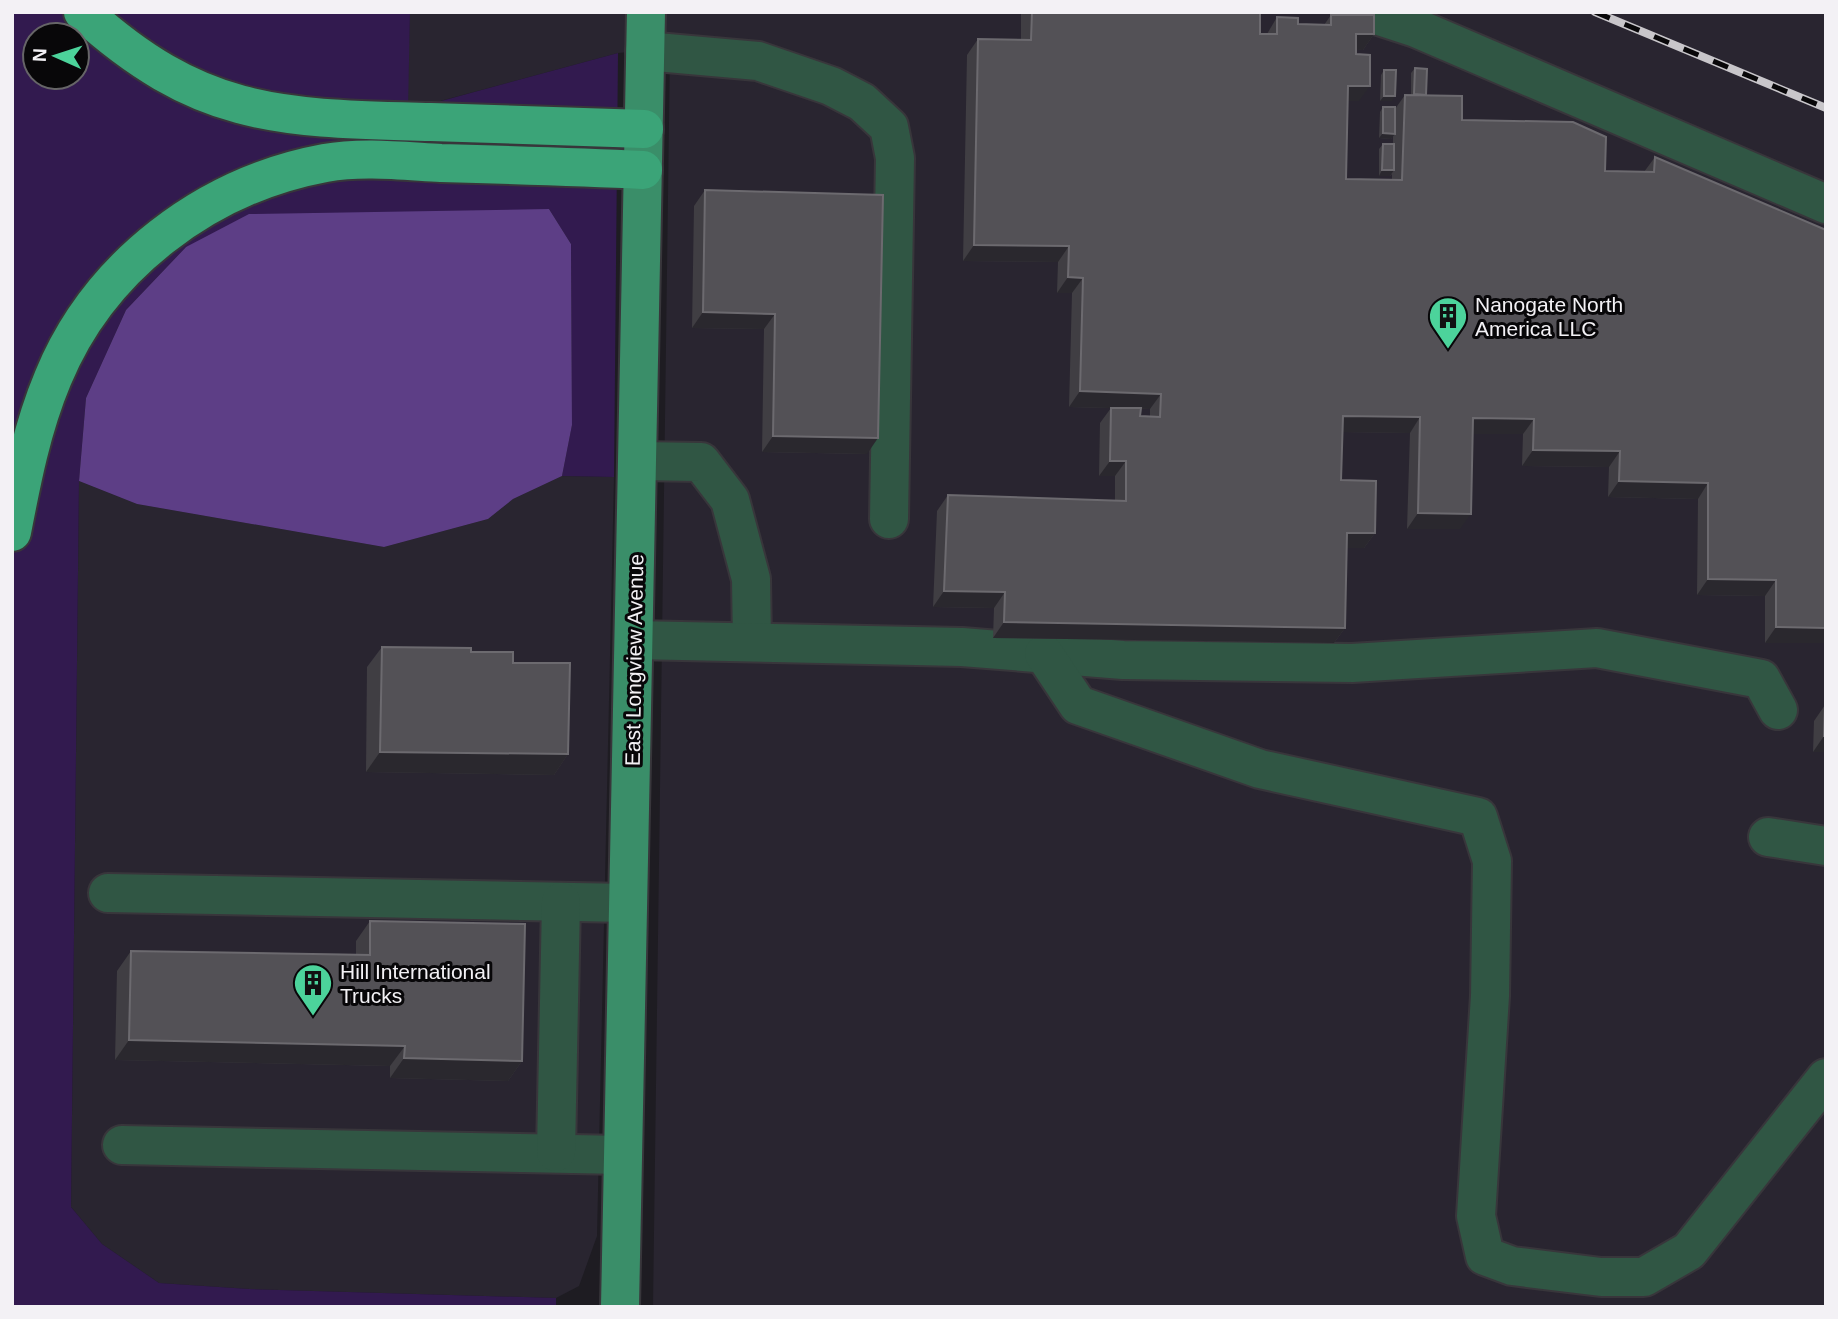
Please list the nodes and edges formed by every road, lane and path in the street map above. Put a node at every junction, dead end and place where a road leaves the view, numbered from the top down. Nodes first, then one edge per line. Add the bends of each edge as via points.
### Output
1 (83, 12) edge
2 (646, 12) edge
3 (1367, 12) edge
4 (645, 51) junction
5 (644, 129) junction
6 (643, 170) junction
7 (1826, 204) edge
8 (638, 460) junction
9 (888, 519) dead end
10 (12, 532) edge
11 (634, 640) junction
12 (752, 642) junction
13 (1044, 654) junction
14 (1778, 710) dead end
15 (1768, 837) dead end
16 (1826, 845) edge
17 (107, 893) dead end
18 (561, 902) junction
19 (628, 903) junction
20 (1826, 1078) edge
21 (122, 1146) dead end
22 (556, 1152) junction
23 (623, 1155) junction
24 (620, 1307) edge

1 - 5 highway via 134,56 169,77 249,109 327,119
2 - 4 main road, East Longview Avenue
3 - 7 lane via 1416,28
4 - 5 main road, East Longview Avenue
4 - 9 lane via 758,61 794,72 862,102 889,127 895,158
5 - 6 main road, East Longview Avenue
6 - 8 main road, East Longview Avenue
6 - 10 highway via 376,160 326,163 236,191 190,216 151,244 114,280 80,327 53,377 33,434
8 - 11 main road, East Longview Avenue
8 - 12 lane via 701,462 730,500 751,579
11 - 12 lane
11 - 19 main road, East Longview Avenue
12 - 13 lane via 962,647
13 - 14 lane via 1123,660 1352,663 1597,648 1761,680
13 - 20 lane via 1078,705 1260,769 1478,817 1492,861 1490,996 1476,1216 1485,1256 1512,1266 1644,1278 1689,1251
15 - 16 lane
17 - 18 lane
18 - 19 lane
18 - 22 lane
19 - 23 main road, East Longview Avenue
21 - 22 lane
22 - 23 lane
23 - 24 main road, East Longview Avenue

